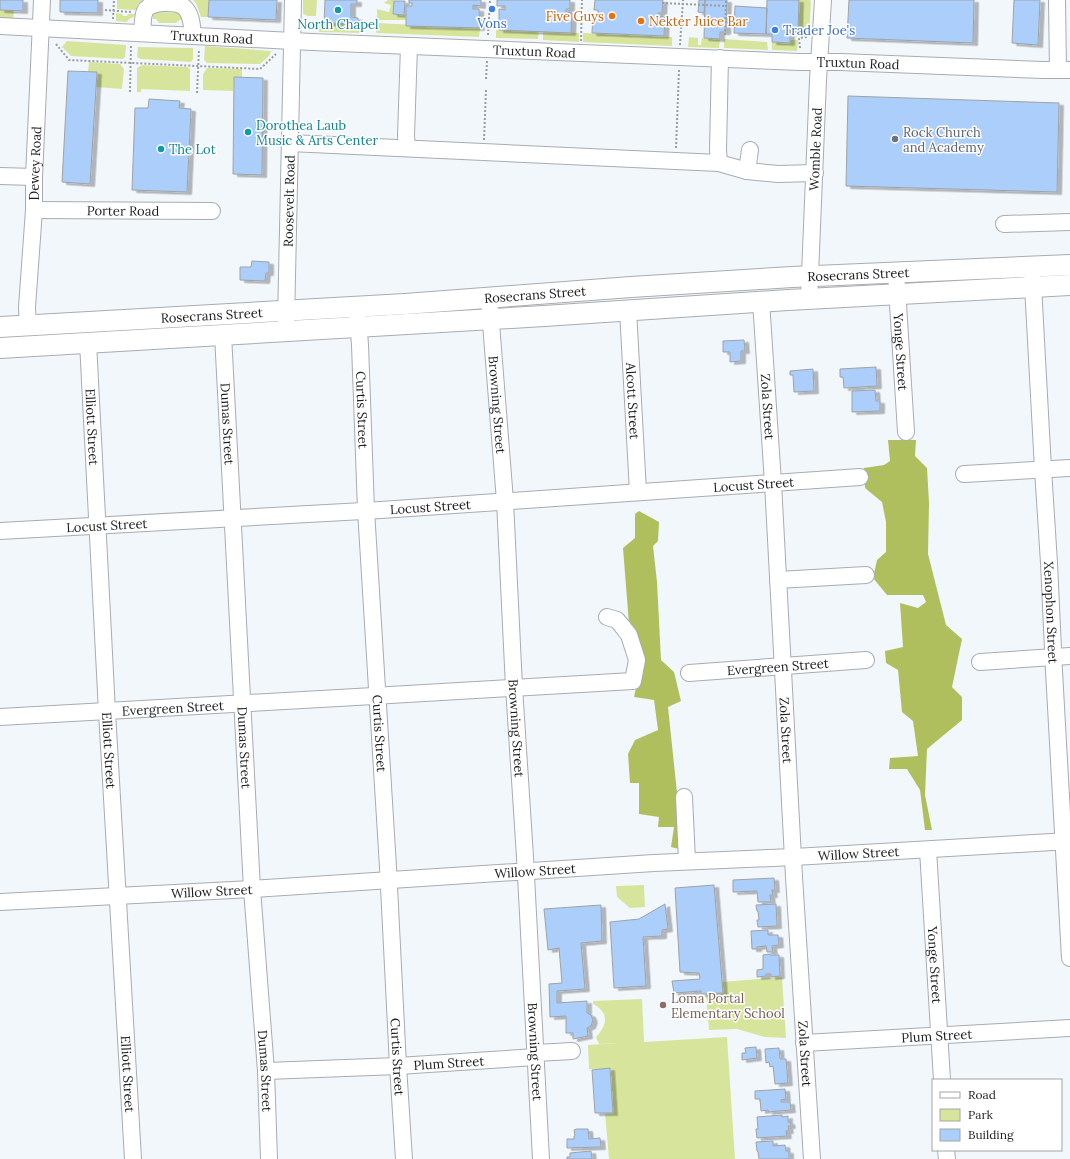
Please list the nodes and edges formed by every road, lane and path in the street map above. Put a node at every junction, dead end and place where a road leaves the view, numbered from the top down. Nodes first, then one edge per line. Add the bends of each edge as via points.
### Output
1 (42, 0) edge
2 (114, 0) edge
3 (293, 0) edge
4 (490, 0) edge
5 (582, 0) edge
6 (683, 0) edge
7 (726, 0) edge
8 (823, 0) edge
9 (1057, 0) edge
10 (662, 2) dead end
11 (682, 4) junction
12 (726, 6) junction
13 (105, 10) dead end
14 (114, 12) junction
15 (135, 13) dead end
16 (113, 22) dead end
17 (0, 26) edge
18 (41, 28) junction
19 (142, 33) junction
20 (725, 36) dead end
21 (809, 37) dead end
22 (488, 39) dead end
23 (293, 40) junction
24 (196, 41) junction
25 (581, 41) dead end
26 (56, 44) dead end
27 (131, 45) dead end
28 (410, 46) junction
29 (680, 46) dead end
30 (800, 48) dead end
31 (276, 54) dead end
32 (720, 58) junction
33 (820, 62) junction
34 (131, 63) junction
35 (487, 64) dead end
36 (198, 66) junction
37 (680, 70) dead end
38 (1064, 70) edge
39 (486, 78) dead end
40 (486, 90) dead end
41 (130, 92) dead end
42 (197, 93) dead end
43 (290, 142) junction
44 (484, 143) dead end
45 (407, 148) junction
46 (676, 149) dead end
47 (750, 150) dead end
48 (719, 163) junction
49 (747, 170) junction
50 (815, 173) junction
51 (0, 176) edge
52 (34, 177) junction
53 (34, 210) junction
54 (212, 211) dead end
55 (1070, 222) edge
56 (1004, 224) dead end
57 (1070, 266) edge
58 (1032, 267) junction
59 (896, 272) junction
60 (810, 276) junction
61 (1070, 285) edge
62 (1034, 287) junction
63 (897, 294) junction
64 (489, 298) junction
65 (810, 299) junction
66 (761, 302) junction
67 (357, 307) junction
68 (286, 310) junction
69 (628, 310) junction
70 (490, 319) junction
71 (28, 326) junction
72 (0, 327) edge
73 (359, 327) junction
74 (286, 330) junction
75 (223, 335) junction
76 (88, 342) junction
77 (0, 348) edge
78 (906, 432) dead end
79 (1070, 468) edge
80 (1043, 469) junction
81 (964, 474) dead end
82 (860, 477) dead end
83 (772, 483) junction
84 (638, 492) junction
85 (505, 501) junction
86 (366, 510) junction
87 (232, 518) junction
88 (97, 526) junction
89 (0, 531) edge
90 (866, 575) dead end
91 (778, 580) junction
92 (607, 617) dead end
93 (1070, 656) edge
94 (1053, 658) junction
95 (866, 660) dead end
96 (980, 662) dead end
97 (783, 667) junction
98 (689, 673) dead end
99 (514, 687) junction
100 (376, 695) junction
101 (243, 703) junction
102 (107, 712) junction
103 (0, 717) edge
104 (684, 797) dead end
105 (1067, 841) edge
106 (928, 850) junction
107 (794, 857) junction
108 (688, 861) junction
109 (526, 872) junction
110 (388, 880) junction
111 (252, 889) junction
112 (118, 896) junction
113 (0, 902) edge
114 (1070, 958) edge
115 (1070, 1028) edge
116 (939, 1035) junction
117 (804, 1043) junction
118 (572, 1051) dead end
119 (536, 1055) junction
120 (398, 1066) junction
121 (266, 1072) junction
122 (942, 1079) edge
123 (133, 1159) edge
124 (269, 1159) edge
125 (404, 1159) edge
126 (541, 1159) edge
127 (812, 1159) edge

1 - 18 street, Dewey Road
2 - 14 path
3 - 23 street, Roosevelt Road
4 - 22 path
5 - 25 path
6 - 11 path
7 - 12 path
8 - 33 street, Womble Road
9 - 38 street
10 - 11 path
11 - 12 path
11 - 29 path
12 - 20 path
13 - 14 path
14 - 15 path
14 - 16 path
17 - 18 street, Truxtun Road
18 - 19 street, Truxtun Road
18 - 52 street, Dewey Road
19 - 24 street, Truxtun Road
19 - 24 street via 145,12 149,6 157,3 179,4 190,17
21 - 30 path via 799,38
23 - 24 street, Truxtun Road
23 - 28 street, Truxtun Road
23 - 43 street, Roosevelt Road
24 - 36 path
26 - 34 path via 69,60
27 - 34 path
28 - 32 street, Truxtun Road
28 - 45 street
31 - 36 path via 260,69
32 - 33 street, Truxtun Road
32 - 48 street
33 - 38 street, Truxtun Road
33 - 50 street, Womble Road
34 - 36 path
34 - 41 path
35 - 39 path
36 - 42 path
37 - 46 path
40 - 44 path
43 - 45 street
43 - 68 street, Roosevelt Road
45 - 48 street
47 - 49 street
48 - 49 street
49 - 50 street via 778,174
50 - 60 street, Womble Road
51 - 52 street
52 - 53 street, Dewey Road
53 - 54 street, Porter Road
53 - 71 street, Dewey Road
55 - 56 street
57 - 58 main road, Rosecrans Street
58 - 59 main road, Rosecrans Street
58 - 62 street, Xenophon Street
59 - 60 main road, Rosecrans Street
59 - 63 street, Yonge Street
60 - 64 main road, Rosecrans Street
60 - 65 street, Womble Road
61 - 62 main road, Rosecrans Street
62 - 63 main road, Rosecrans Street
62 - 80 street, Xenophon Street
63 - 65 main road, Rosecrans Street
63 - 78 street, Yonge Street
64 - 67 main road, Rosecrans Street
64 - 70 street, Browning Street
65 - 66 main road, Rosecrans Street
66 - 69 main road, Rosecrans Street
66 - 83 street, Zola Street
67 - 68 main road, Rosecrans Street
67 - 73 street, Curtis Street
68 - 71 main road, Rosecrans Street
68 - 74 street, Roosevelt Road
69 - 70 main road, Rosecrans Street
69 - 84 street, Alcott Street
70 - 73 main road, Rosecrans Street
70 - 85 street, Browning Street
71 - 72 main road, Rosecrans Street
73 - 74 main road, Rosecrans Street
73 - 86 street, Curtis Street
74 - 75 main road, Rosecrans Street
75 - 76 main road, Rosecrans Street
75 - 87 street, Dumas Street
76 - 77 main road, Rosecrans Street
76 - 88 street, Elliott Street
79 - 80 street
80 - 81 street
80 - 94 street, Xenophon Street
82 - 83 street, Locust Street
83 - 84 street, Locust Street
83 - 91 street, Zola Street
84 - 85 street, Locust Street
85 - 86 street, Locust Street
85 - 99 street, Browning Street
86 - 87 street, Locust Street
86 - 100 street, Curtis Street
87 - 88 street, Locust Street
87 - 101 street, Dumas Street
88 - 89 street, Locust Street
88 - 102 street, Elliott Street
90 - 91 street
91 - 97 street, Zola Street
92 - 99 street, Evergreen Street via 617,620 629,635 637,660 633,681
93 - 94 street
94 - 96 street
94 - 105 street, Xenophon Street
95 - 97 street, Evergreen Street
97 - 98 street, Evergreen Street
97 - 107 street, Zola Street
99 - 100 street, Evergreen Street
99 - 109 street, Browning Street
100 - 101 street, Evergreen Street
100 - 110 street, Curtis Street
101 - 102 street, Evergreen Street
101 - 111 street, Dumas Street
102 - 103 street, Evergreen Street
102 - 112 street, Elliott Street
104 - 108 street
105 - 106 street, Willow Street
105 - 114 street, Xenophon Street
106 - 107 street, Willow Street
106 - 116 street, Yonge Street
107 - 108 street, Willow Street
107 - 117 street, Zola Street
108 - 109 street, Willow Street
109 - 110 street, Willow Street
109 - 119 street, Browning Street
110 - 111 street, Willow Street
110 - 120 street, Curtis Street
111 - 112 street, Willow Street
111 - 121 street, Dumas Street
112 - 113 street, Willow Street
112 - 123 street, Elliott Street
115 - 116 street, Plum Street
116 - 117 street, Plum Street
116 - 122 street, Yonge Street
117 - 127 street, Zola Street
118 - 119 street, Plum Street
119 - 120 street, Plum Street
119 - 126 street, Browning Street
120 - 121 street, Plum Street
120 - 125 street, Curtis Street
121 - 124 street, Dumas Street

